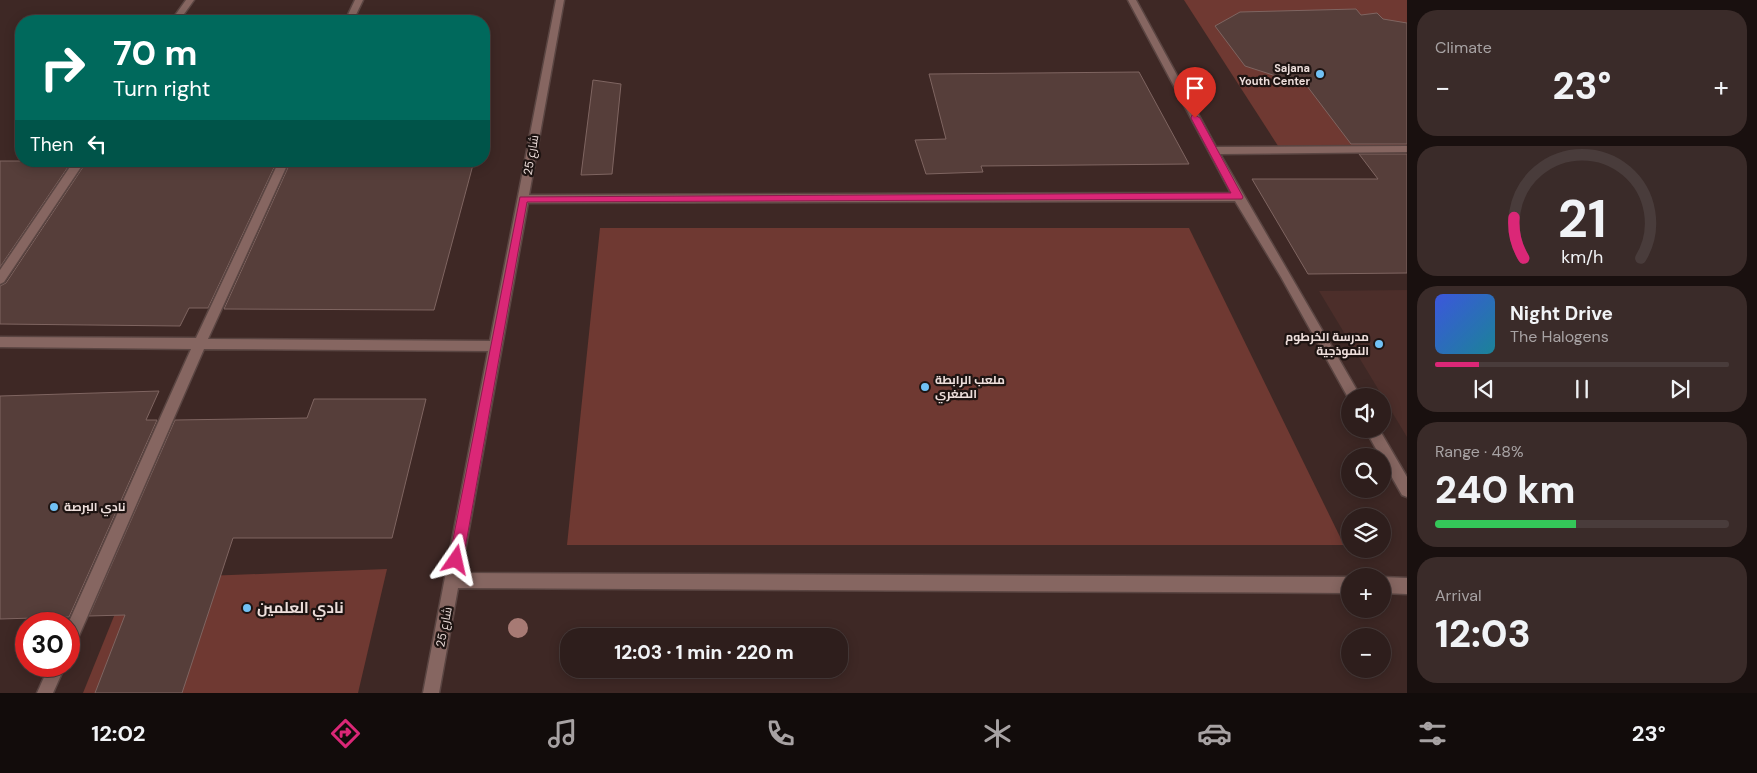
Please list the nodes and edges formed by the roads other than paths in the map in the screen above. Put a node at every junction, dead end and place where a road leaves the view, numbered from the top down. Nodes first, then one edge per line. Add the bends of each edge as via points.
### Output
1 (190, 0) edge
2 (358, 0) edge
3 (560, 0) edge
4 (1132, 0) edge
5 (179, 15) edge
6 (352, 15) edge
7 (1407, 149) edge
8 (1213, 151) junction
9 (76, 167) edge
10 (281, 167) edge
11 (1238, 197) junction
12 (523, 199) junction
13 (0, 279) edge
14 (0, 342) edge
15 (200, 343) junction
16 (496, 346) junction
17 (1349, 388) edge
18 (1377, 438) edge
19 (1407, 490) edge
20 (452, 580) junction
21 (1341, 585) edge
22 (1391, 585) edge
23 (1407, 586) edge
24 (80, 614) edge
25 (52, 677) edge
26 (45, 693) edge
27 (431, 693) edge

1 - 5 street
2 - 6 street
3 - 12 street, شارع 25
4 - 8 street
7 - 8 street
8 - 11 street
9 - 13 street
10 - 15 street
11 - 12 street
11 - 17 street via 1286,274
12 - 16 street, شارع 25
14 - 15 street
15 - 16 street
15 - 24 street
16 - 20 street, شارع 25
18 - 19 street
20 - 21 street
20 - 27 street, شارع 25
22 - 23 street
25 - 26 street

